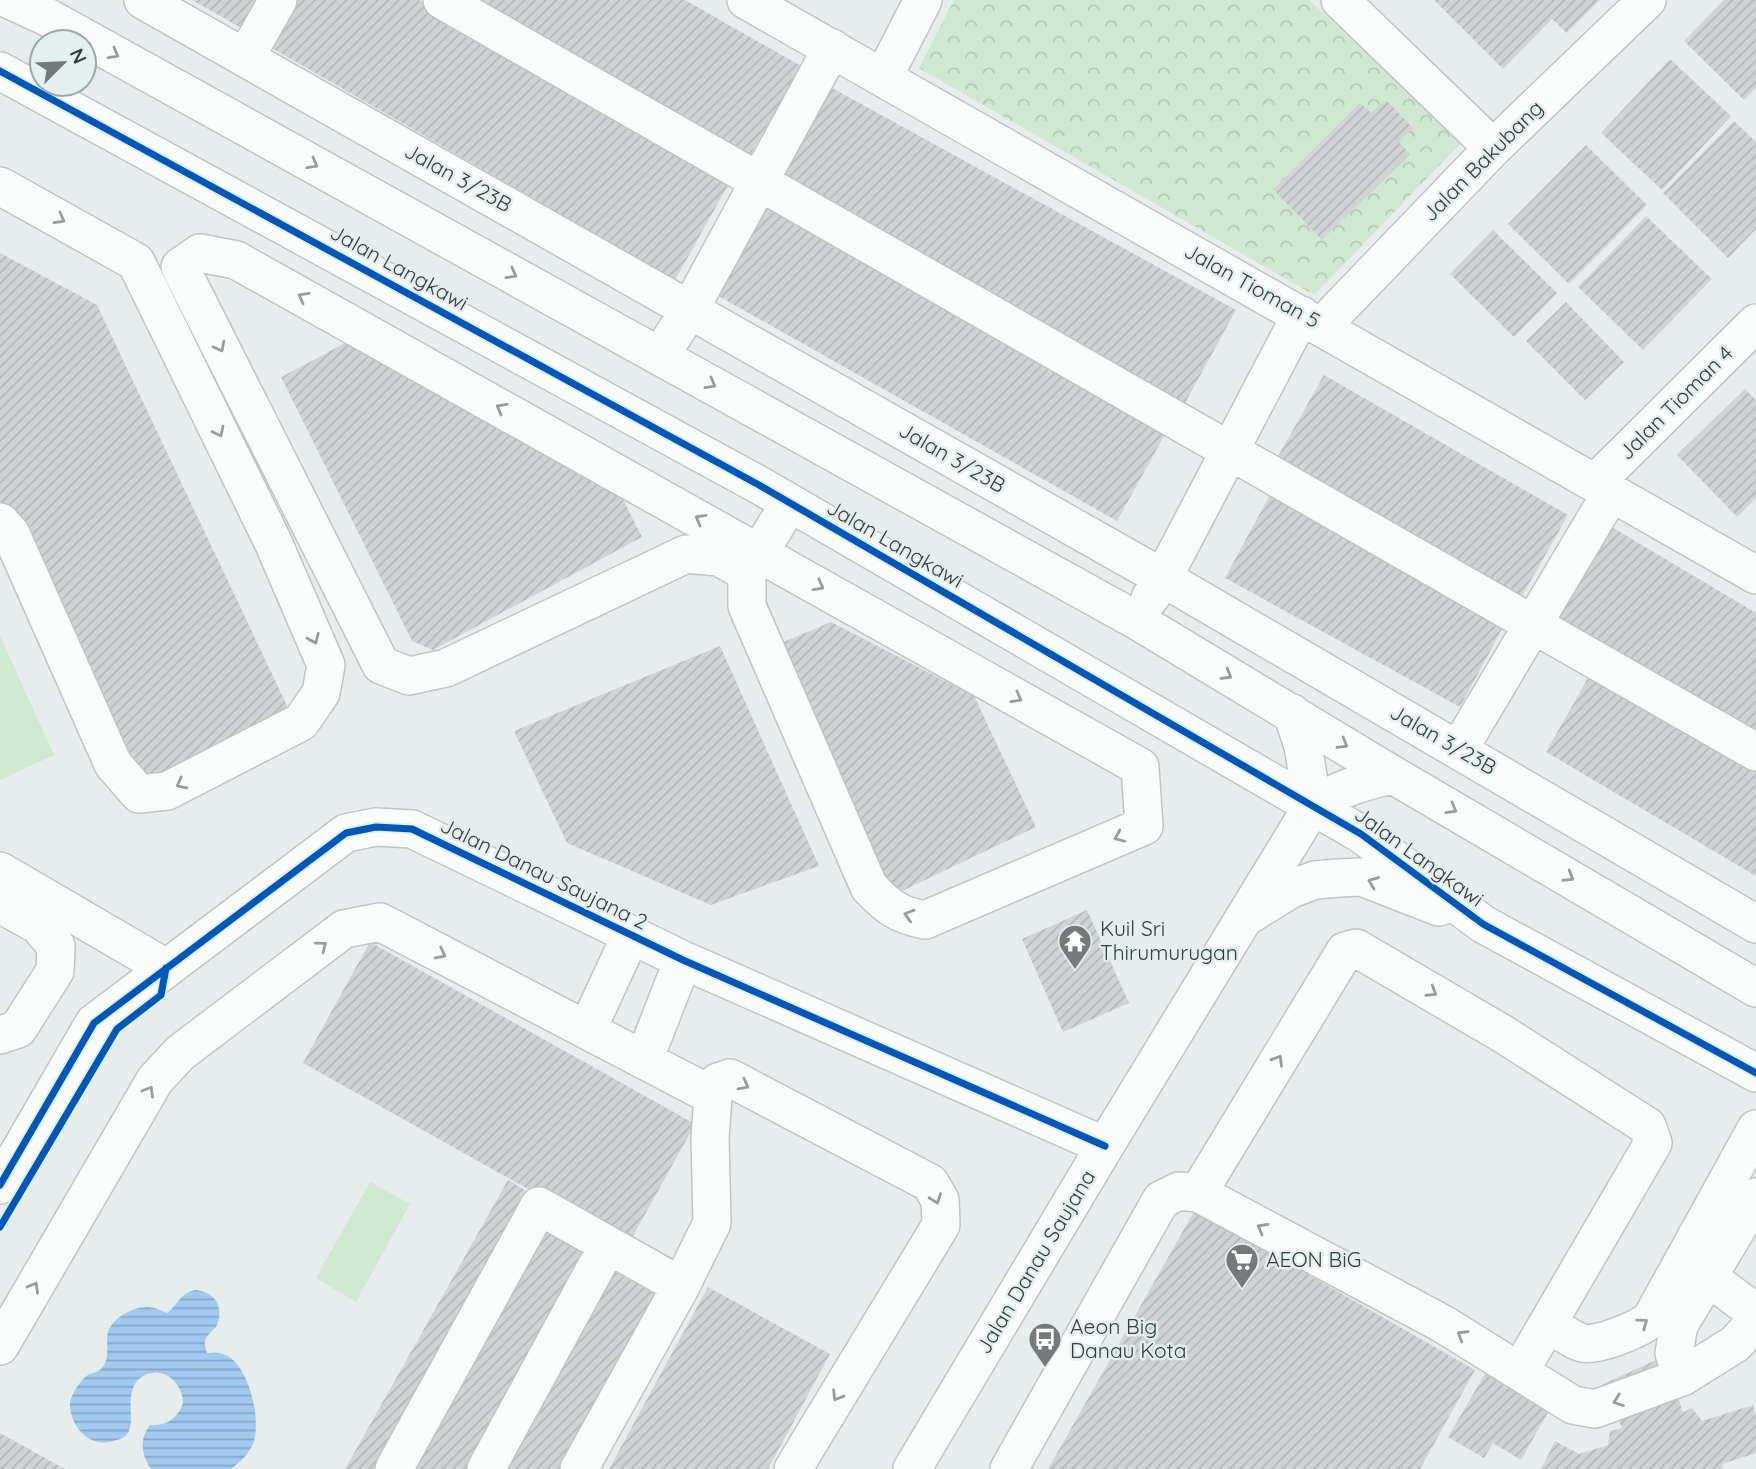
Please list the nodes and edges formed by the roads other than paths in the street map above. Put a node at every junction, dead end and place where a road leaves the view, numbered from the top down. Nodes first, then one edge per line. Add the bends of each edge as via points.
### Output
1 (10, 0) edge
2 (143, 0) edge
3 (278, 0) edge
4 (442, 0) edge
5 (746, 0) edge
6 (923, 0) edge
7 (1340, 0) edge
8 (1628, 6) edge
9 (35, 8) edge
10 (832, 48) junction
11 (245, 58) junction
12 (883, 78) junction
13 (5, 83) edge
14 (1493, 148) junction
15 (760, 180) junction
16 (0, 186) edge
17 (690, 309) junction
18 (1312, 321) junction
19 (1756, 323) edge
20 (660, 356) junction
21 (1231, 450) junction
22 (1603, 488) junction
23 (789, 503) junction
24 (0, 522) edge
25 (753, 563) junction
26 (1756, 575) edge
27 (1163, 578) junction
28 (1136, 620) junction
29 (1532, 624) junction
30 (1292, 713) junction
31 (1459, 749) junction
32 (1756, 752) edge
33 (1394, 775) junction
34 (1313, 805) junction
35 (0, 871) edge
36 (0, 904) edge
37 (1246, 917) junction
38 (1483, 924) junction
39 (1756, 924) edge
40 (631, 935) junction
41 (683, 960) junction
42 (166, 968) junction
43 (1756, 988) edge
44 (587, 1030) junction
45 (0, 1035) edge
46 (644, 1060) junction
47 (1756, 1073) edge
48 (713, 1096) junction
49 (1756, 1129) edge
50 (1105, 1146) junction
51 (0, 1185) edge
52 (1198, 1193) junction
53 (1756, 1197) edge
54 (608, 1245) junction
55 (1708, 1277) junction
56 (681, 1286) junction
57 (1756, 1313) edge
58 (1756, 1321) edge
59 (1548, 1323) junction
60 (1580, 1343) junction
61 (0, 1346) edge
62 (1520, 1371) junction
63 (1682, 1377) junction
64 (1580, 1406) junction
65 (394, 1469) edge
66 (486, 1469) edge
67 (579, 1469) edge
68 (793, 1469) edge
69 (912, 1469) edge
70 (1009, 1469) edge

1 - 9 street
2 - 11 street, Jalan 3/23B
3 - 11 street
4 - 15 street
5 - 10 street, Jalan Tioman 5
6 - 12 street
7 - 14 street
8 - 14 street, Jalan Bakubang
9 -> 20 street
10 - 12 street, Jalan Tioman 5
10 - 15 street
11 - 17 street, Jalan 3/23B
12 - 18 street, Jalan Tioman 5
13 - 23 street, Jalan Langkawi
14 - 18 street, Jalan Bakubang
15 - 17 street
15 - 21 street
16 -> 24 street via 136,262 273,542 326,665 321,693 301,722 167,791 139,794 113,764 11,534
17 - 20 street
17 - 27 street, Jalan 3/23B
18 - 21 street, Jalan Bakubang
18 - 22 street, Jalan Tioman 5
19 - 22 street, Jalan Tioman 4
20 -> 28 street
21 - 27 street, Jalan Bakubang
21 - 29 street
22 - 26 street, Jalan Tioman 5
22 - 29 street, Jalan Tioman 4
23 - 25 street
23 - 34 street, Jalan Langkawi
25 -> 25 street via 1140,767 1144,826 925,920 904,916 885,904 869,887 747,606
25 -> 25 street via 236,260 200,253 180,267 381,665 409,676 446,668 686,554
27 - 28 street, Jalan Bakubang
27 - 31 street, Jalan 3/23B
28 -> 30 street
29 - 31 street, Jalan Tioman 4
29 - 32 street
30 -> 33 street
30 - 34 street
31 - 39 street, Jalan 3/23B
33 - 34 street via 1351,785
33 -> 43 street
34 - 37 street, Jalan Danau Saujana
34 - 38 street, Jalan Langkawi via 1361,834
35 - 42 street
36 - 45 street via 38,925 56,946 55,971 18,1029
38 -> 37 street via 1362,877 1315,880
37 - 50 street, Jalan Danau Saujana
38 - 47 street, Jalan Langkawi
40 - 41 street, Jalan Danau Saujana 2
40 - 42 street, Jalan Danau Saujana 2 via 412,829 376,827 346,834
40 - 44 street
41 - 46 street
41 - 50 street, Jalan Danau Saujana 2
42 - 51 street, Jalan Danau Saujana 2 via 94,1023
44 - 46 street
61 -> 44 street via 155,1080 180,1053 344,929 380,922
46 - 48 street
48 - 56 street via 709,1138 712,1223
48 -> 68 street via 718,1082 730,1078 930,1183 940,1200 942,1225
60 -> 49 street via 1592,1344 1651,1319
50 - 69 street, Jalan Danau Saujana
52 -> 59 street via 1339,958 1356,948 1647,1126 1653,1143
62 -> 52 street via 1443,1324
52 - 70 street via 1179,1191 1161,1200
53 - 55 street
54 - 56 street
54 - 65 street via 539,1206
54 - 66 street
55 - 57 street
55 - 63 street via 1676,1334 1674,1353
56 - 67 street
58 - 63 street via 1735,1344
59 - 60 street
59 - 62 street
60 - 64 street via 1570,1370
62 - 64 street
63 -> 64 street via 1595,1409

